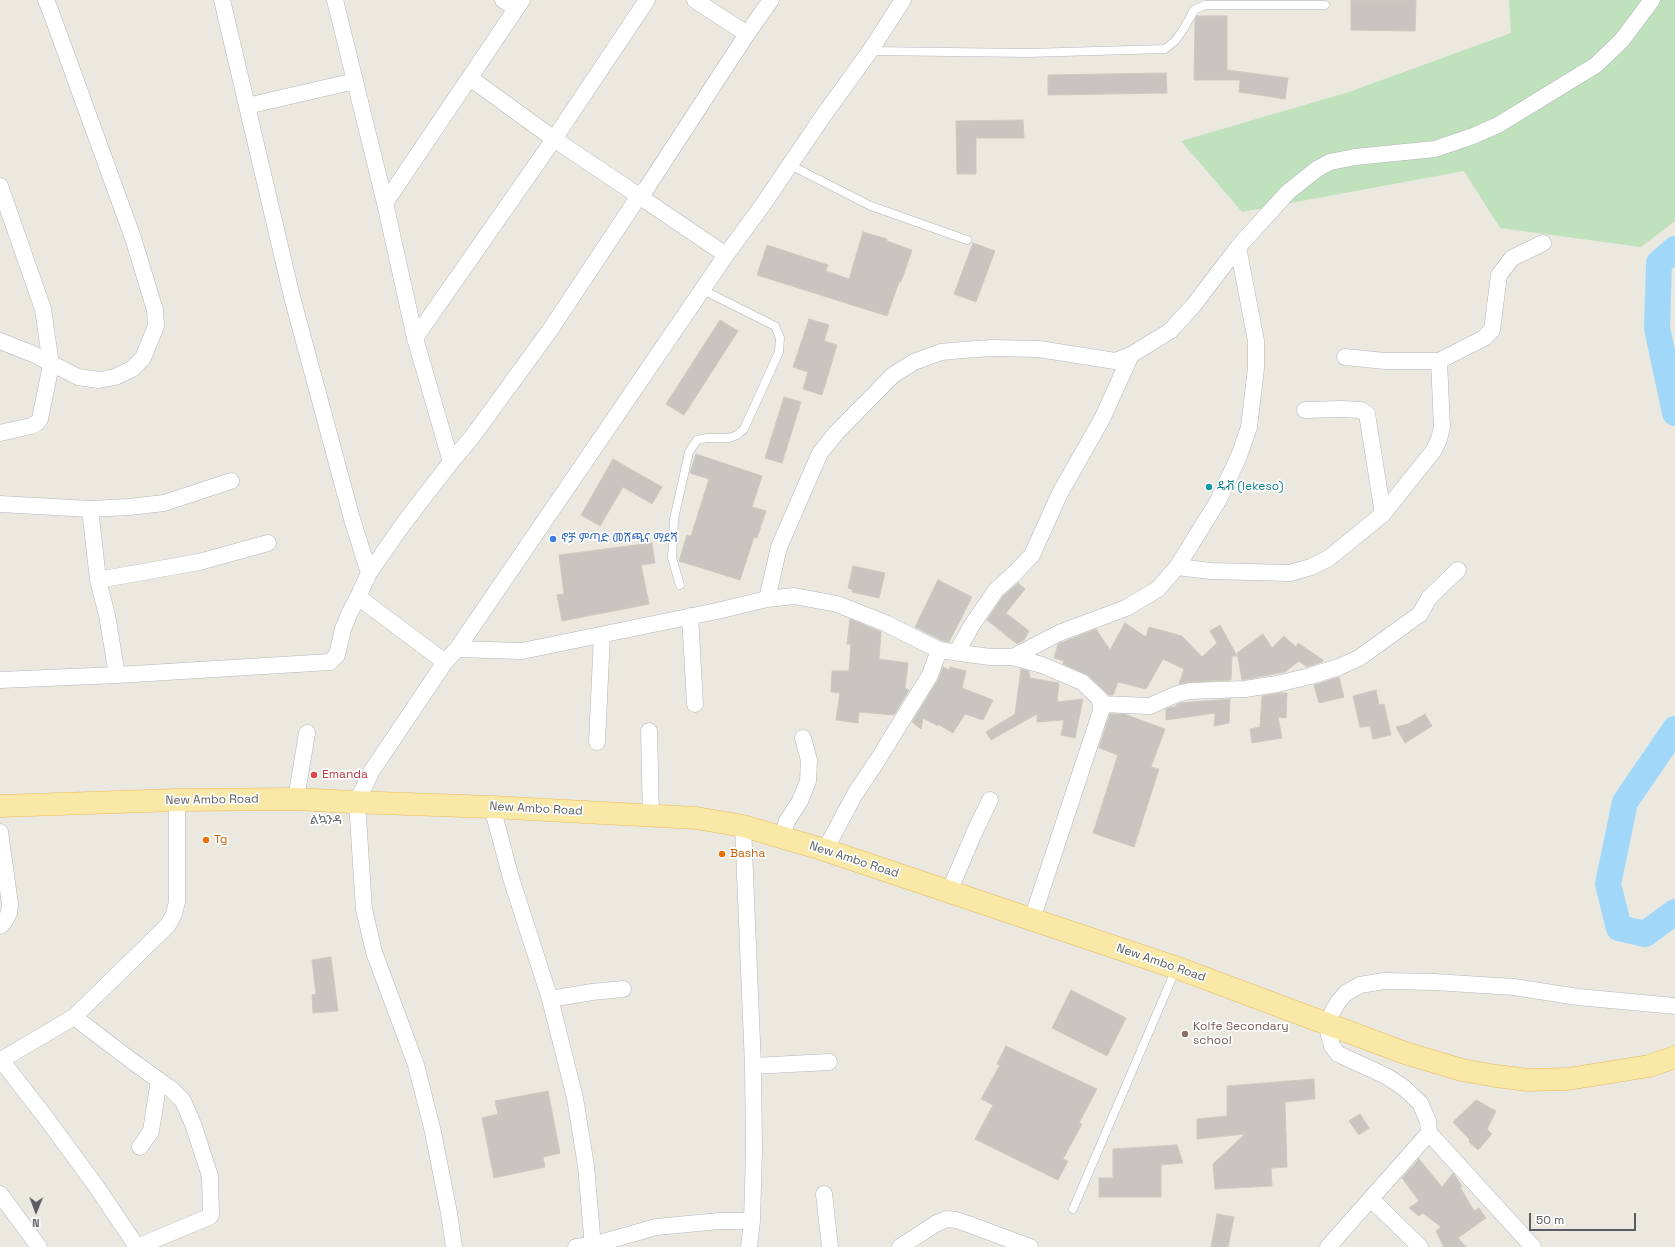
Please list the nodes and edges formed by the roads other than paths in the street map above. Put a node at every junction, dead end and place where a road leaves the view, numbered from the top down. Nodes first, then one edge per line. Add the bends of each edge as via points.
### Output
1 (46, 0) edge
2 (222, 0) edge
3 (335, 0) edge
4 (647, 0) edge
5 (695, 0) edge
6 (771, 0) edge
7 (903, 0) edge
8 (1652, 0) edge
9 (514, 3) edge
10 (1325, 5) dead end
11 (747, 34) junction
12 (870, 52) junction
13 (470, 78) junction
14 (355, 81) junction
15 (247, 106) junction
16 (554, 139) junction
17 (790, 165) junction
18 (0, 186) edge
19 (639, 196) junction
20 (385, 204) junction
21 (967, 240) dead end
22 (1543, 243) dead end
23 (1238, 247) junction
24 (726, 255) junction
25 (703, 290) junction
26 (415, 338) junction
27 (1, 343) edge
28 (1131, 355) junction
29 (1344, 357) dead end
30 (1439, 361) junction
31 (51, 365) junction
32 (1305, 410) dead end
33 (0, 433) edge
34 (451, 462) junction
35 (231, 481) dead end
36 (0, 504) edge
37 (90, 508) junction
38 (1383, 514) junction
39 (268, 543) dead end
40 (1177, 567) junction
41 (1458, 570) dead end
42 (369, 573) junction
43 (98, 580) junction
44 (680, 585) dead end
45 (358, 597) junction
46 (766, 599) junction
47 (690, 616) junction
48 (602, 635) junction
49 (457, 649) junction
50 (939, 650) junction
51 (957, 652) junction
52 (1013, 657) junction
53 (446, 662) junction
54 (117, 675) junction
55 (0, 680) edge
56 (694, 704) dead end
57 (1102, 704) junction
58 (649, 731) dead end
59 (307, 733) dead end
60 (803, 738) dead end
61 (597, 742) dead end
62 (296, 799) junction
63 (177, 800) junction
64 (990, 800) dead end
65 (357, 802) junction
66 (0, 806) edge
67 (492, 806) junction
68 (651, 815) junction
69 (743, 826) junction
70 (0, 832) edge
71 (782, 837) junction
72 (825, 850) junction
73 (949, 892) junction
74 (1032, 919) junction
75 (0, 926) edge
76 (1176, 968) junction
77 (623, 989) dead end
78 (550, 999) junction
79 (1675, 1006) edge
80 (74, 1017) junction
81 (1326, 1024) junction
82 (1675, 1057) edge
83 (0, 1060) edge
84 (829, 1062) dead end
85 (753, 1066) junction
86 (159, 1080) junction
87 (1429, 1133) junction
88 (140, 1148) dead end
89 (0, 1194) edge
90 (824, 1194) dead end
91 (1371, 1199) junction
92 (1073, 1209) dead end
93 (752, 1221) junction
94 (593, 1246) edge
95 (1023, 1246) edge
96 (38, 1247) edge
97 (137, 1247) edge
98 (454, 1247) edge
99 (576, 1247) edge
100 (749, 1247) edge
101 (830, 1247) edge
102 (900, 1247) edge
103 (1328, 1247) edge
104 (1420, 1247) edge
105 (1533, 1247) edge

1 - 31 street via 133,238 155,310 156,326 143,358 132,369 115,377 99,380 78,377
2 - 15 street
3 - 14 street
4 - 16 street
5 - 11 street
6 - 11 street
7 - 12 street
8 - 23 street via 1622,40 1596,65 1498,125 1435,149 1330,162 1288,192
9 - 13 street
10 - 12 lane via 1205,5 1194,10 1175,41 1165,48 1028,53
11 - 19 street
12 - 17 street via 820,119
13 - 16 street
13 - 20 street
14 - 15 street
14 - 20 street
15 - 42 street via 306,352
16 - 19 street
16 - 26 street
17 - 21 lane via 870,206
17 - 24 street
18 - 31 street via 43,309
19 - 24 street
19 - 34 street via 550,330 472,438
20 - 26 street
22 - 30 street via 1512,258 1499,276 1492,330 1484,338
23 - 28 street via 1194,306 1170,331
23 - 40 street via 1256,341 1256,368 1249,427 1218,501
24 - 25 street
25 - 44 lane via 775,326 780,338 779,352 744,429 729,438 697,440 689,452 674,520 672,558
25 - 49 street
26 - 34 street
27 - 31 street via 33,354
28 - 46 street via 1115,361 1039,349 963,350 941,352 914,362 893,375 820,453 779,547
28 - 51 street via 1102,418 1060,493 1032,555 996,590
29 - 30 street via 1385,361
30 - 38 street via 1442,427 1439,439 1434,450
31 - 33 street via 37,423
32 - 38 street via 1361,410 1367,414
34 - 42 street
35 - 37 street via 164,503
36 - 37 street
37 - 43 street
38 - 40 street via 1328,558 1311,567 1290,573 1211,571
39 - 43 street via 199,562
40 - 52 street via 1158,589 1126,608 1058,633
41 - 57 street via 1429,598 1420,614 1359,658 1339,667 1270,685 1245,689 1190,691 1150,706
42 - 45 street
43 - 54 street
45 - 53 street
45 - 54 street via 350,612 337,656 330,662
46 - 47 street
46 - 50 street via 794,596 837,604 885,623
47 - 48 street
47 - 56 street
48 - 49 street via 522,651
48 - 61 street
49 - 53 street
50 - 51 street
50 - 72 street via 930,675 855,794
51 - 52 street via 990,657
52 - 57 street via 1042,665 1082,682 1100,698
53 - 65 street via 372,772
54 - 55 street
57 - 74 street
58 - 68 street
59 - 62 street
60 - 71 street via 809,760 808,781 800,802 787,821
62 - 63 main road, New Ambo Road
62 - 65 main road, New Ambo Road
63 - 66 main road, New Ambo Road
63 - 80 street via 177,902 174,914 168,925
64 - 73 street
65 - 67 main road, New Ambo Road
65 - 98 street via 364,909 374,952 416,1065 433,1132
67 - 68 main road, New Ambo Road
67 - 78 street via 511,878
68 - 69 main road, New Ambo Road via 696,818
69 - 71 main road, New Ambo Road
69 - 85 street
70 - 75 street via 10,904 9,913
71 - 72 main road, New Ambo Road
72 - 73 main road, New Ambo Road
73 - 74 main road, New Ambo Road
74 - 76 main road, New Ambo Road
76 - 81 main road, New Ambo Road
76 - 92 lane
77 - 78 street
78 - 94 street via 575,1098 586,1166
79 - 81 street via 1578,997 1514,987 1384,981 1360,985 1346,993
80 - 83 street
80 - 86 street
81 - 82 main road, New Ambo Road via 1405,1053 1462,1070 1528,1080 1568,1079 1612,1073 1649,1066
81 - 87 street via 1332,1046 1338,1054 1386,1076 1403,1087 1420,1104 1428,1121
83 - 97 street via 51,1124
84 - 85 street
85 - 93 street
86 - 88 street via 151,1131
86 - 97 street via 183,1101 193,1124 210,1176 211,1214
87 - 91 street
87 - 105 street
89 - 96 street
90 - 101 street
91 - 103 street
91 - 104 street
93 - 94 street via 656,1227
93 - 100 street
94 - 99 street
95 - 102 street via 968,1224 947,1219

